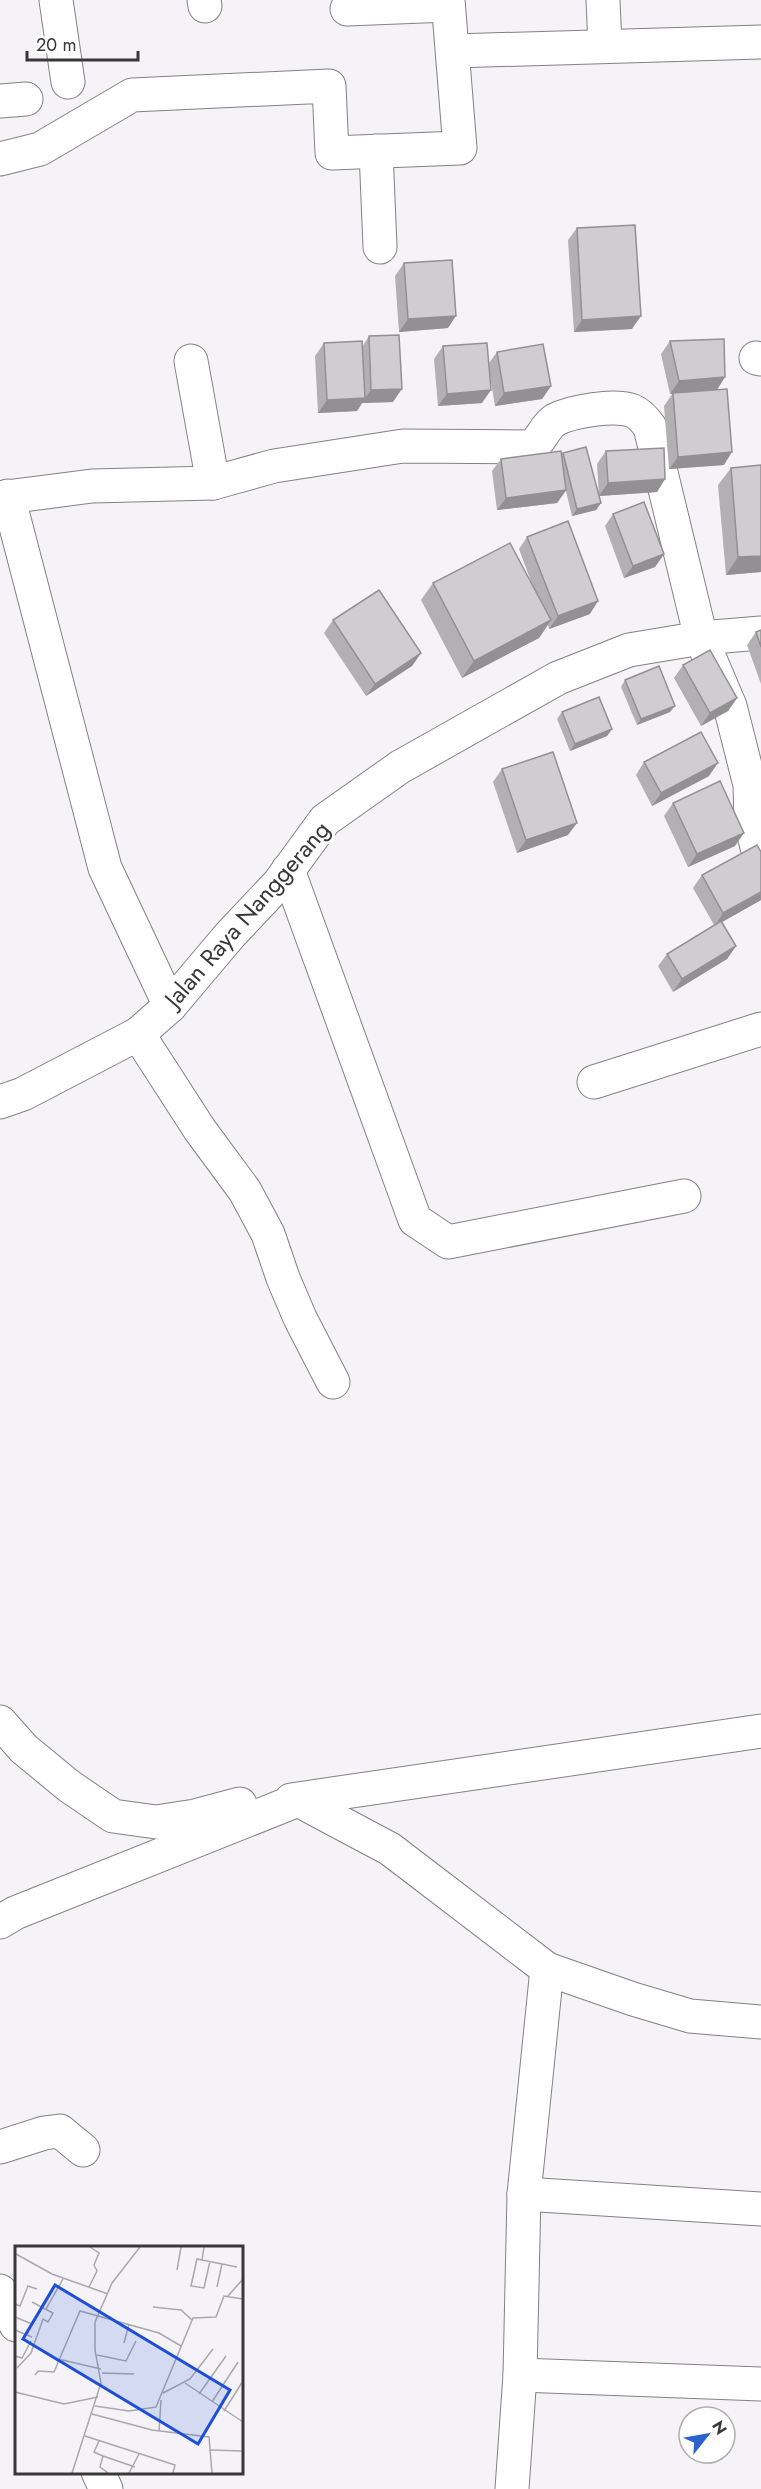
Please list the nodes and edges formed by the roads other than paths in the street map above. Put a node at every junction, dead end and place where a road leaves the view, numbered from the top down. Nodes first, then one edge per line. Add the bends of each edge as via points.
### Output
1 (56, 0) edge
2 (603, 0) edge
3 (448, 2) edge
4 (347, 9) dead end
5 (761, 42) edge
6 (605, 46) junction
7 (453, 51) junction
8 (68, 82) dead end
9 (376, 151) junction
10 (0, 159) edge
11 (380, 247) dead end
12 (191, 361) dead end
13 (213, 483) junction
14 (4, 497) edge
15 (761, 633) edge
16 (701, 638) junction
17 (761, 862) edge
18 (288, 870) junction
19 (170, 1006) junction
20 (761, 1029) edge
21 (138, 1034) junction
22 (594, 1082) dead end
23 (0, 1102) edge
24 (684, 1196) dead end
25 (333, 1382) dead end
26 (0, 1722) edge
27 (761, 1731) edge
28 (298, 1800) junction
29 (0, 1922) edge
30 (547, 1969) junction
31 (761, 2022) edge
32 (0, 2147) edge
33 (83, 2150) dead end
34 (524, 2193) junction
35 (761, 2209) edge
36 (520, 2375) junction
37 (761, 2384) edge
38 (99, 2474) edge
39 (106, 2489) edge
40 (512, 2489) edge

1 - 8 street
2 - 6 street
3 - 4 street
3 - 7 street
5 - 6 street
6 - 7 street
7 - 9 street via 460,147
9 - 10 street via 332,153 329,86 132,95 40,149
9 - 11 street
12 - 13 street
13 - 14 street via 92,486
13 - 16 street via 274,466 403,446 530,447 555,420 604,408 633,411 650,427
14 - 19 street via 105,868
15 - 16 street, Jalan Raya Nanggerang
16 - 17 street via 730,706 750,785 751,824
16 - 18 street, Jalan Raya Nanggerang via 629,650 558,678 400,767 325,820
18 - 19 street, Jalan Raya Nanggerang
18 - 24 street via 415,1220 448,1242
19 - 21 street, Jalan Raya Nanggerang
20 - 22 street
21 - 23 street, Jalan Raya Nanggerang
21 - 25 street via 245,1191
26 - 28 street via 24,1749 113,1816 156,1822 231,1805
27 - 28 street
28 - 29 street
28 - 30 street via 390,1849
30 - 31 street via 690,2016
30 - 34 street
32 - 33 street via 60,2131
34 - 35 street
34 - 36 street
36 - 37 street
36 - 40 street
38 - 39 street

